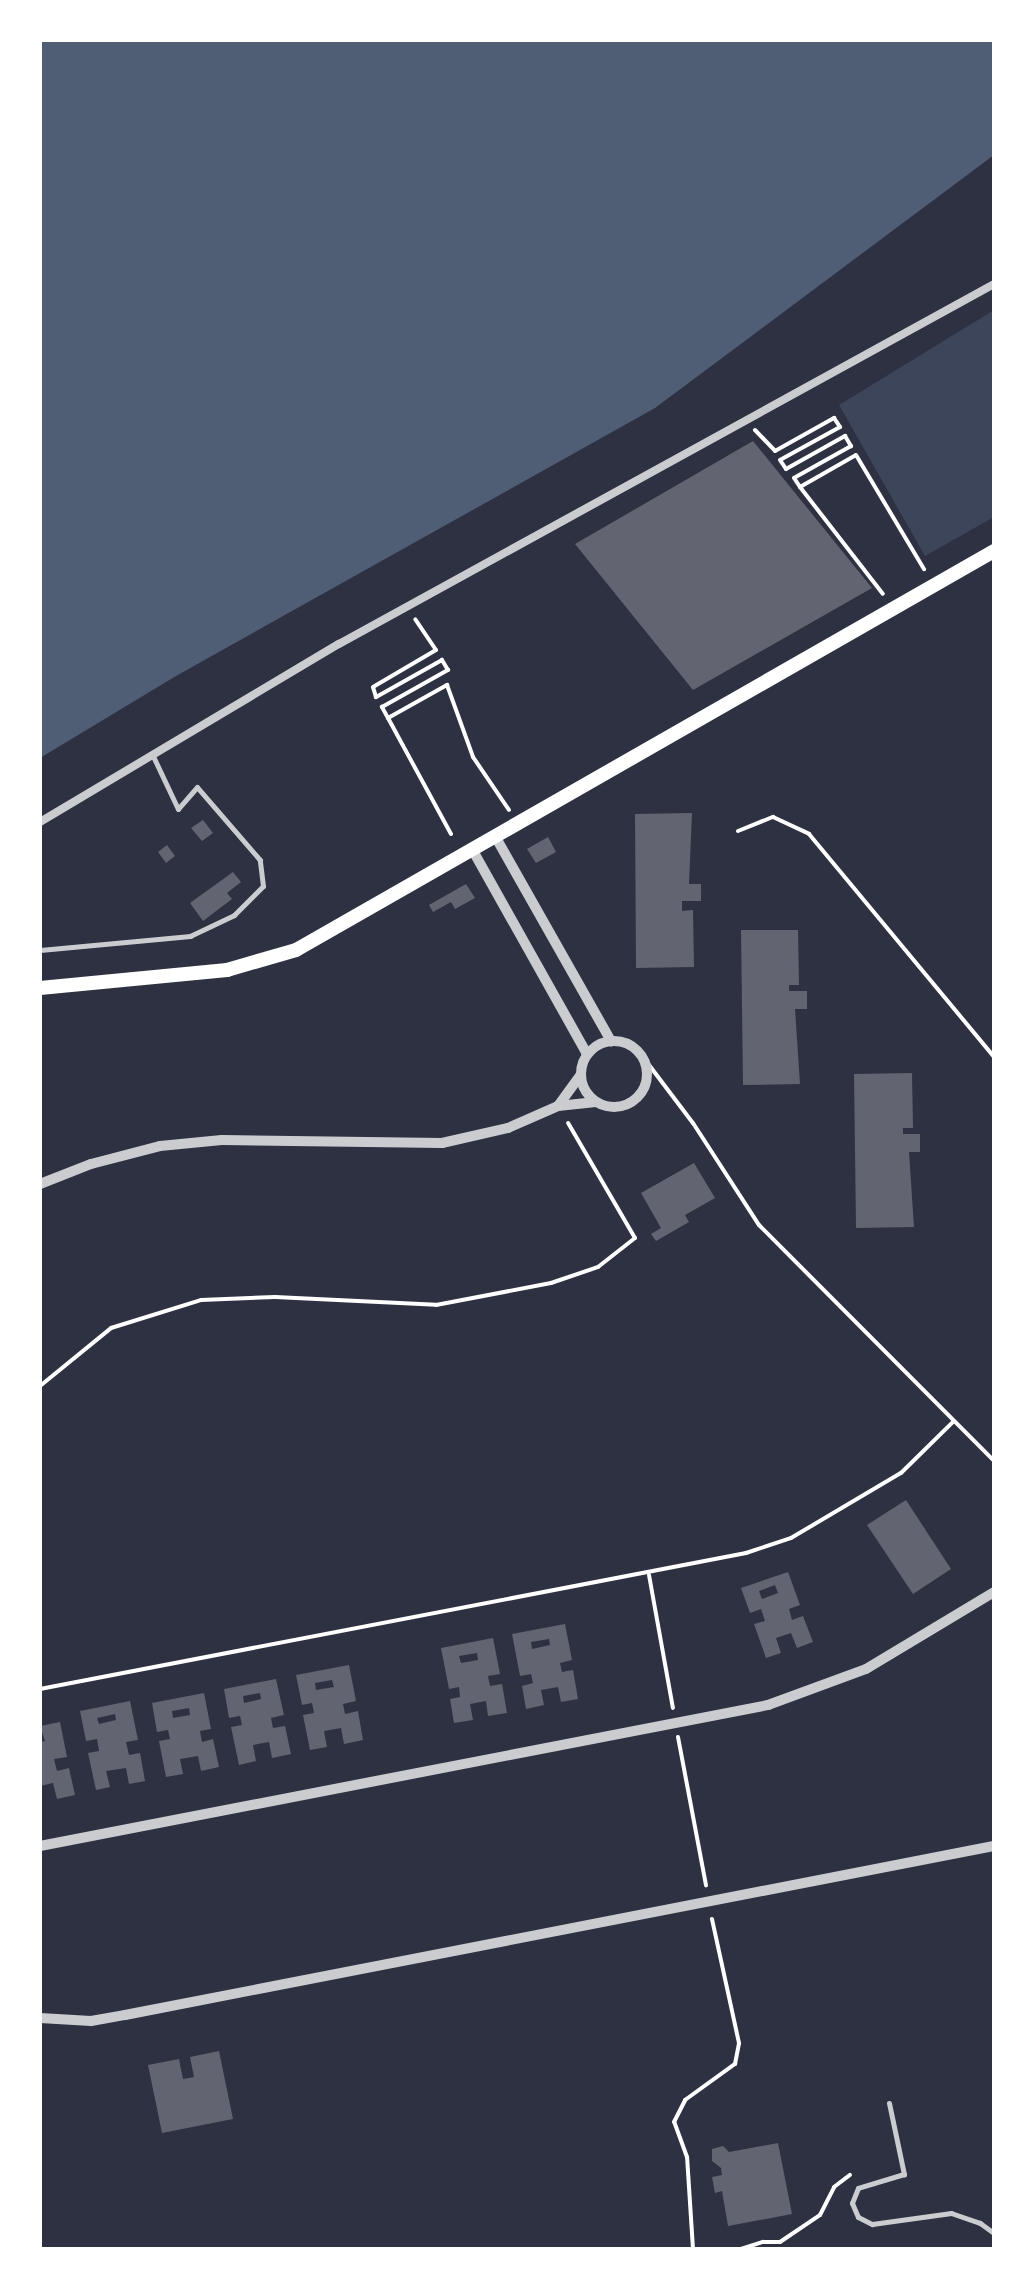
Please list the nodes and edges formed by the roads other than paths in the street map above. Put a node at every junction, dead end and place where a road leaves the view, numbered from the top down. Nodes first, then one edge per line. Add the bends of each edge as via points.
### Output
1 (994, 284) edge
2 (994, 551) edge
3 (153, 756) junction
4 (40, 822) edge
5 (494, 836) junction
6 (472, 849) junction
7 (40, 950) edge
8 (40, 988) edge
9 (611, 1040) junction
10 (587, 1054) junction
11 (581, 1074) junction
12 (596, 1102) junction
13 (558, 1106) junction
14 (40, 1184) edge
15 (994, 1592) edge
16 (40, 1846) edge
17 (994, 1846) edge
18 (40, 2018) edge
19 (889, 2102) dead end
20 (994, 2234) edge

1 - 3 street
2 - 5 main road
3 - 4 street
3 - 7 lane via 178,809 197,787 260,860 262,886 234,915 190,936
5 - 6 main road
5 - 9 street
6 - 8 main road via 264,963
6 - 10 street
9 - 10 street
9 - 12 street via 630,1044 643,1058 647,1078 637,1098 617,1106
10 - 11 street
11 - 12 street
11 - 13 street
12 - 13 street
13 - 14 street via 460,1141 194,1142 137,1150
15 - 16 street via 866,1670 768,1706
17 - 18 street via 124,2015
19 - 20 lane via 904,2174 864,2184 854,2195 854,2210 864,2222 951,2213

